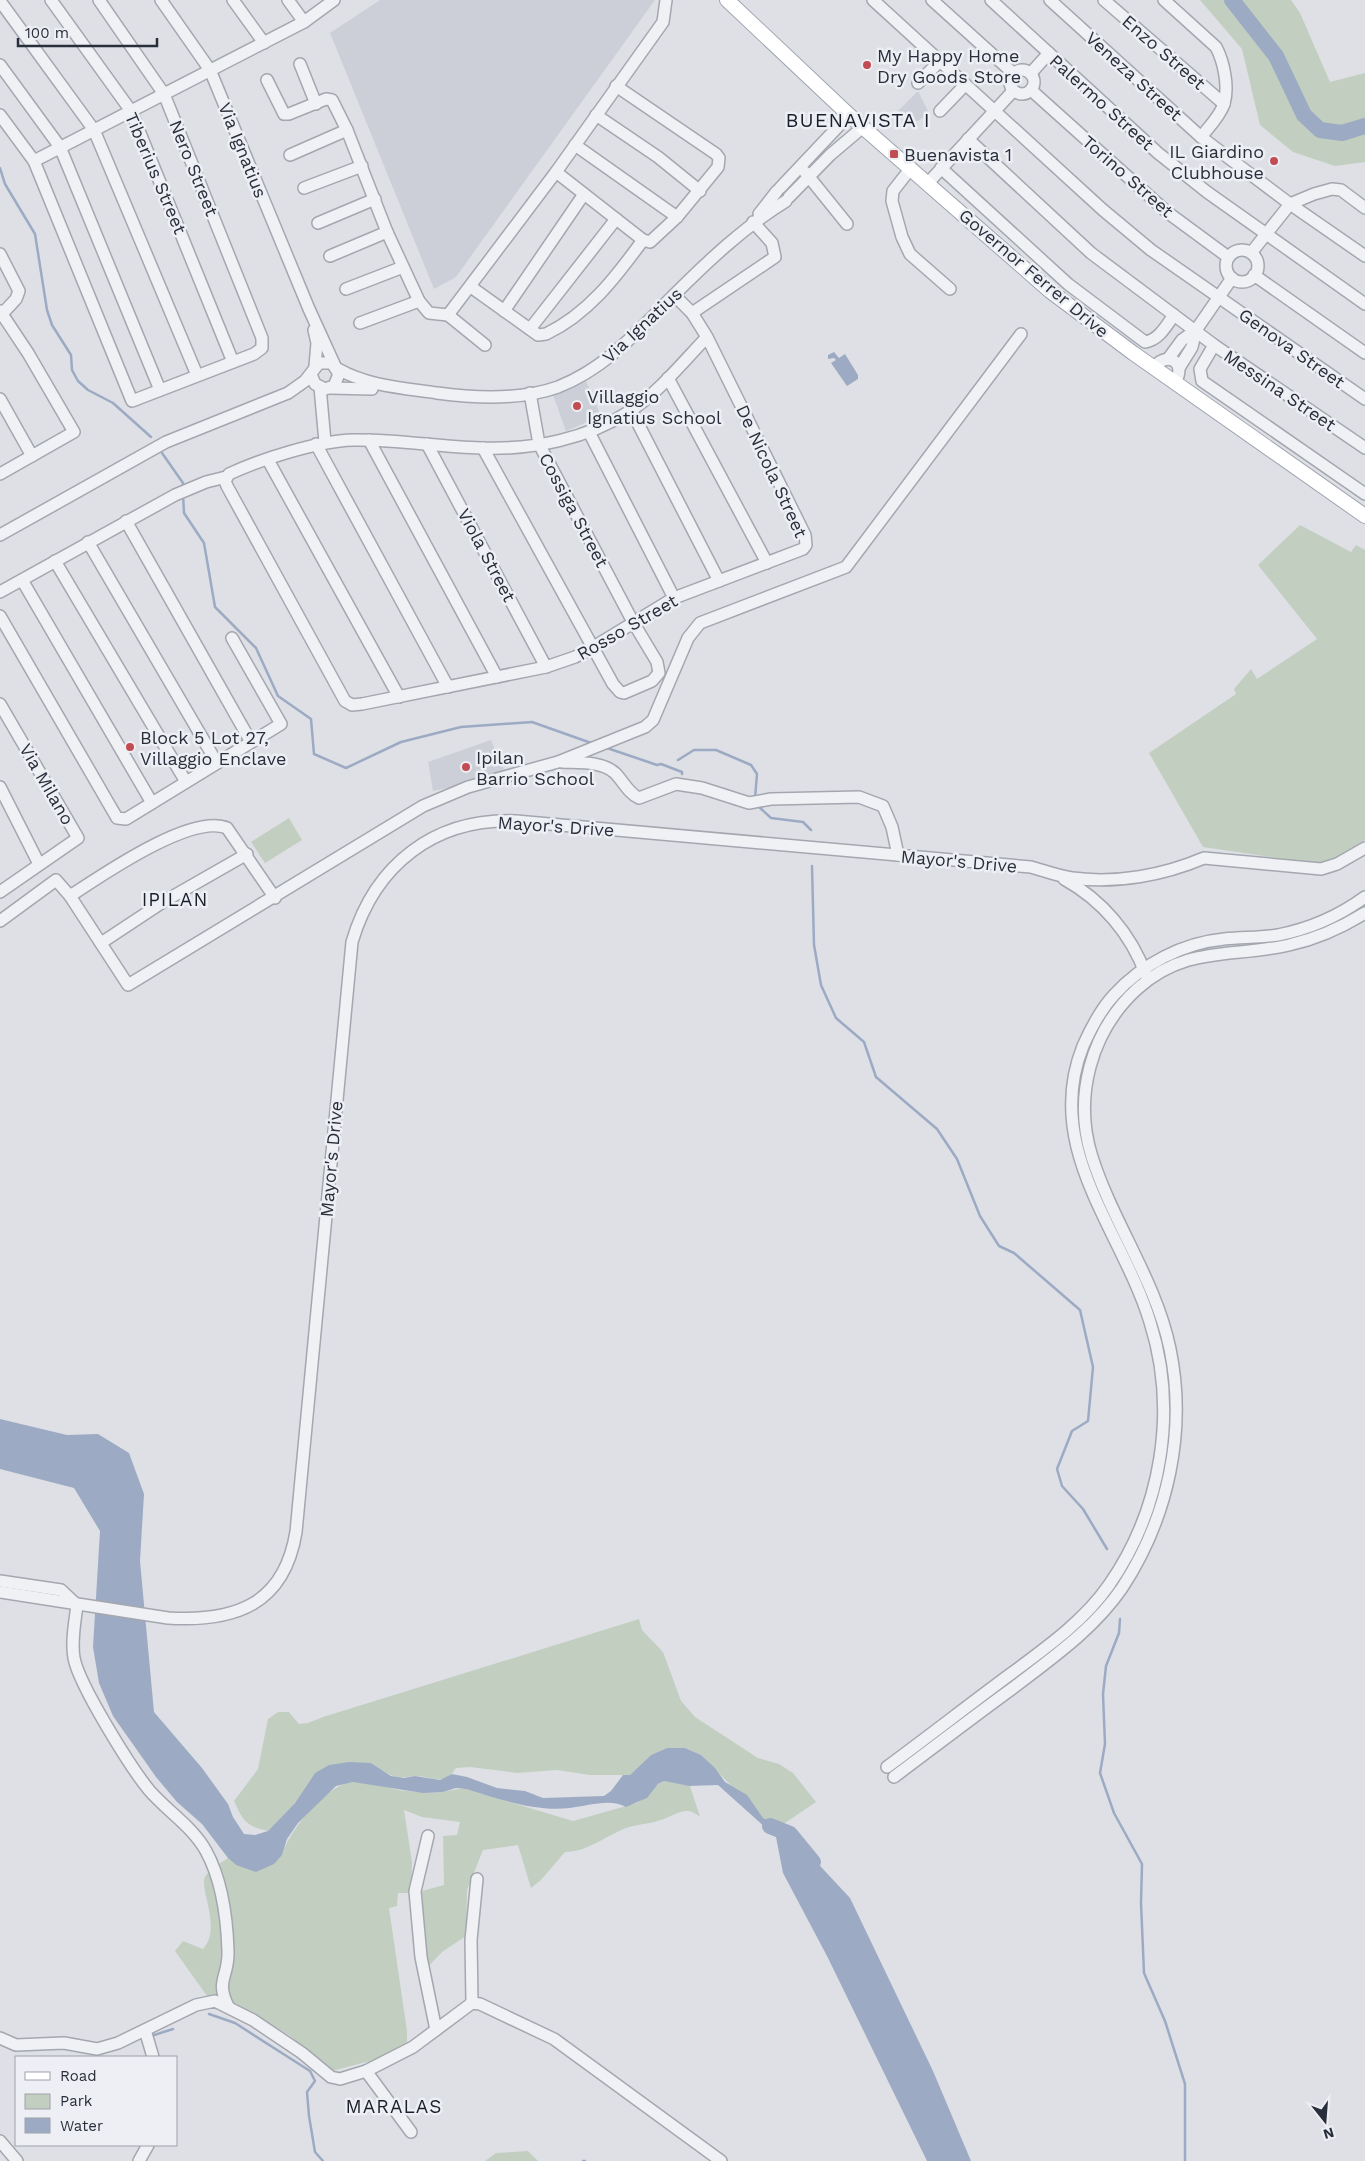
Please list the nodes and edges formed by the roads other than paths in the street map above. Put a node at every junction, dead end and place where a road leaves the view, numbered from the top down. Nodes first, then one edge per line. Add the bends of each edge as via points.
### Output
1 (51, 0) edge
2 (99, 0) edge
3 (161, 0) edge
4 (233, 0) edge
5 (288, 0) edge
6 (334, 0) edge
7 (666, 0) edge
8 (727, 0) edge
9 (873, 0) edge
10 (932, 0) edge
11 (991, 0) edge
12 (1050, 0) edge
13 (1104, 0) edge
14 (1164, 0) edge
15 (0, 1) edge
16 (304, 22) junction
17 (264, 43) junction
18 (1049, 53) junction
19 (939, 62) junction
20 (300, 64) dead end
21 (0, 65) edge
22 (210, 70) junction
23 (1013, 73) junction
24 (1031, 73) junction
25 (267, 80) dead end
26 (918, 82) dead end
27 (966, 85) junction
28 (616, 86) junction
29 (1031, 90) junction
30 (1013, 91) junction
31 (164, 94) junction
32 (316, 104) junction
33 (1224, 104) junction
34 (131, 111) junction
35 (995, 111) junction
36 (940, 112) dead end
37 (0, 115) edge
38 (596, 115) junction
39 (849, 115) junction
40 (863, 127) junction
41 (94, 130) junction
42 (347, 130) junction
43 (1201, 137) junction
44 (968, 139) junction
45 (575, 145) junction
46 (820, 145) junction
47 (60, 147) junction
48 (290, 155) dead end
49 (830, 155) junction
50 (34, 161) junction
51 (362, 166) junction
52 (800, 167) junction
53 (911, 168) junction
54 (941, 168) junction
55 (556, 172) junction
56 (809, 176) junction
57 (928, 182) junction
58 (304, 188) dead end
59 (700, 191) junction
60 (584, 194) junction
61 (375, 199) junction
62 (1290, 204) junction
63 (1365, 208) edge
64 (677, 217) junction
65 (616, 219) junction
66 (753, 222) junction
67 (318, 223) dead end
68 (847, 224) dead end
69 (387, 232) junction
70 (1266, 233) junction
71 (643, 240) junction
72 (1251, 253) junction
73 (0, 254) edge
74 (330, 256) dead end
75 (1365, 256) edge
76 (1228, 257) junction
77 (403, 267) junction
78 (1254, 275) junction
79 (1232, 278) junction
80 (471, 287) junction
81 (346, 289) dead end
82 (950, 289) dead end
83 (674, 295) junction
84 (1219, 297) junction
85 (419, 301) junction
86 (1365, 304) edge
87 (309, 309) junction
88 (504, 311) junction
89 (1, 313) edge
90 (692, 313) junction
91 (448, 315) junction
92 (1174, 315) junction
93 (360, 323) dead end
94 (530, 329) junction
95 (1196, 330) junction
96 (1021, 334) dead end
97 (707, 337) junction
98 (485, 345) dead end
99 (1214, 345) junction
100 (1365, 354) edge
101 (1168, 359) junction
102 (233, 362) junction
103 (1154, 367) junction
104 (336, 368) junction
105 (1179, 368) junction
106 (313, 370) junction
107 (197, 375) junction
108 (668, 378) junction
109 (1175, 382) junction
110 (324, 388) junction
111 (160, 390) junction
112 (423, 391) junction
113 (530, 393) junction
114 (0, 399) edge
115 (1365, 399) edge
116 (255, 408) junction
117 (631, 410) junction
118 (590, 432) junction
119 (369, 440) junction
120 (320, 443) junction
121 (427, 444) junction
122 (539, 444) junction
123 (483, 448) junction
124 (1365, 448) edge
125 (32, 456) junction
126 (268, 460) junction
127 (0, 474) edge
128 (226, 477) junction
129 (1365, 494) edge
130 (1365, 516) edge
131 (126, 521) junction
132 (0, 535) edge
133 (88, 542) junction
134 (806, 545) joint
135 (55, 561) junction
136 (768, 563) junction
137 (22, 580) junction
138 (719, 581) junction
139 (0, 592) edge
140 (674, 598) junction
141 (0, 616) edge
142 (633, 622) junction
143 (232, 638) dead end
144 (592, 648) junction
145 (546, 667) junction
146 (497, 676) junction
147 (448, 687) junction
148 (399, 697) junction
149 (2, 710) edge
150 (251, 742) junction
151 (558, 762) junction
152 (217, 763) junction
153 (186, 782) junction
154 (0, 787) edge
155 (152, 803) junction
156 (1365, 848) edge
157 (247, 854) junction
158 (898, 855) junction
159 (39, 864) junction
160 (1058, 875) junction
161 (1, 890) edge
162 (70, 896) junction
163 (1365, 897) edge
164 (275, 898) junction
165 (1365, 913) edge
166 (0, 921) edge
167 (101, 943) junction
168 (1146, 975) junction
169 (0, 1581) edge
170 (0, 1592) edge
171 (81, 1606) junction
172 (887, 1767) dead end
173 (894, 1777) dead end
174 (428, 1836) dead end
175 (477, 1879) dead end
176 (472, 2003) junction
177 (228, 2006) junction
178 (146, 2030) junction
179 (436, 2030) junction
180 (0, 2038) edge
181 (153, 2056) edge
182 (366, 2072) junction
183 (411, 2132) dead end
184 (0, 2141) edge
185 (148, 2146) edge
186 (17, 2161) edge
187 (140, 2161) edge
188 (721, 2161) edge

1 - 34 street, Tiberius Street
2 - 31 street, Nero Street
3 - 22 street, Via Ignatius
4 - 17 street
5 - 16 street
6 - 16 street
7 - 28 street via 664,22
8 - 39 main road, Governor Ferrer Drive
9 - 19 street, Genova Street
10 - 23 street
11 - 18 street, Palermo Street
12 - 43 street, Veneza Street
13 - 33 street, Enzo Street
14 - 33 street via 1216,47 1224,74
15 - 41 street
16 - 17 street
17 - 22 street
18 - 24 street
18 - 70 street, Palermo Street via 1158,153
19 - 26 street
19 - 27 street, Genova Street
20 - 32 street
21 - 47 street
22 - 31 street
22 - 87 street, Via Ignatius
23 - 24 street via 1022,69
23 - 30 street via 1009,82
24 - 29 street via 1034,80
25 - 32 street via 284,114
27 - 35 street, Genova Street
27 - 36 street
28 - 38 street
28 - 59 street via 716,154 718,167
29 - 30 street via 1022,94
29 - 76 street, Torino Street via 1167,212
30 - 35 street
31 - 34 street
31 - 102 street, Nero Street via 262,338 262,348
32 - 42 street via 332,100
33 - 43 street
34 - 41 street
34 - 102 street, Tiberius Street
35 - 44 street
35 - 84 street, Genova Street via 1103,210 1152,250
37 - 50 street
38 - 45 street
38 - 59 street via 658,156
39 - 40 main road, Governor Ferrer Drive
39 - 46 street, Via Ignatius
40 - 49 street, Via Ignatius
40 - 53 main road, Governor Ferrer Drive
41 - 47 street
41 - 107 street
42 - 48 street
42 - 51 street
43 - 62 street, Veneza Street
44 - 54 street
44 - 92 street, Messina Street via 1092,252
45 - 55 street
45 - 64 street
46 - 49 street
46 - 52 street, Via Ignatius
47 - 50 street
47 - 111 street
49 - 56 street, Via Ignatius
50 - 111 street via 132,401
51 - 58 street
51 - 61 street
52 - 56 street
52 - 66 street, Via Ignatius
53 - 57 main road, Governor Ferrer Drive
53 - 82 street via 893,191 892,202 902,237 910,254
54 - 57 street
54 - 92 street via 1068,284 1145,342 1153,341
55 - 60 street
55 - 80 street
56 - 66 street, Via Ignatius via 788,199
56 - 68 street
57 - 103 main road, Governor Ferrer Drive via 1050,290
59 - 64 street
60 - 65 street
60 - 88 street
61 - 67 street
61 - 69 street
62 - 63 street via 1332,189 1341,190
62 - 70 street
62 - 75 street, Veneza Street
64 - 71 street via 653,241
65 - 71 street
65 - 94 street
66 - 83 street, Via Ignatius
66 - 90 street via 772,243 775,257
69 - 74 street
69 - 77 street
70 - 72 street
70 - 86 street, Palermo Street
71 - 94 street via 610,286 595,300 546,334 538,335
72 - 76 street via 1238,250
72 - 78 street via 1258,263
73 - 89 street via 19,291 16,299
76 - 79 street via 1226,268
77 - 81 street
77 - 85 street
78 - 79 street via 1244,282
78 - 100 street
79 - 84 street
80 - 88 street
80 - 91 street
83 - 90 street, De Nicola Street
83 - 113 street, Via Ignatius via 597,367 556,388
84 - 95 street
84 - 115 street, Genova Street
85 - 91 street via 429,313
85 - 93 street
87 - 104 street, Via Ignatius
87 - 106 street, Via Ignatius via 317,343
88 - 94 street
89 - 125 street via 28,352 74,432
90 - 97 street, De Nicola Street
91 - 98 street
92 - 95 street, Messina Street
95 - 99 street, Messina Street
95 - 101 street via 1182,340
95 - 105 street via 1192,347
96 - 151 street via 846,567 700,624 688,638 653,720 645,727
97 - 108 street
97 - 134 street, De Nicola Street via 805,535
99 - 124 street, Messina Street
99 - 129 street via 1200,369 1202,381
101 - 103 street
101 - 105 street
102 - 107 street
103 - 109 main road, Governor Ferrer Drive
104 - 106 street via 328,362
104 - 110 street via 337,382
104 - 112 street, Via Ignatius via 366,382
105 - 109 street
106 - 110 street via 313,381
106 - 116 street, Via Ignatius via 298,388
107 - 111 street
108 - 117 street
108 - 136 street
109 - 130 main road, Governor Ferrer Drive
110 - 112 street, Via Ignatius
110 - 116 street, Via Ignatius
110 - 120 street
112 - 113 street, Via Ignatius via 457,395
113 - 122 street, Cossiga Street
114 - 125 street
116 - 132 street, Via Ignatius via 166,442
117 - 118 street
117 - 138 street
118 - 122 street
118 - 140 street
119 - 120 street
119 - 121 street
119 - 146 street
120 - 126 street
120 - 147 street
121 - 123 street
121 - 145 street, Viola Street
122 - 123 street
122 - 142 street, Cossiga Street
123 - 144 street
125 - 127 street
126 - 128 street via 234,471
126 - 148 street
128 - 131 street via 175,495
128 - 148 street, Rosso Street via 227,486 345,701 352,705
131 - 133 street
131 - 150 street
133 - 135 street
133 - 152 street
134 - 136 street, Rosso Street via 799,552
135 - 137 street
135 - 153 street
136 - 138 street, Rosso Street
137 - 139 street
137 - 155 street
138 - 140 street, Rosso Street
140 - 142 street, Rosso Street
141 - 155 street via 117,818 126,819
142 - 144 street, Rosso Street
142 - 144 street, Cossiga Street via 659,666 659,673 652,680 630,691 620,692
143 - 150 street via 281,724
144 - 145 street, Rosso Street
145 - 146 street, Rosso Street
146 - 147 street, Rosso Street
147 - 148 street, Rosso Street
149 - 159 street, Via Milano via 78,838
150 - 152 street
151 - 158 street via 605,768 616,774 639,798 676,784 702,788 749,804 771,800 866,798 883,806
151 - 164 street via 468,787 423,806
152 - 153 street
153 - 155 street
154 - 159 street
156 - 160 street, Mayor's Drive via 1321,869 1204,858 1167,871 1130,878 1085,879
157 - 162 street via 227,828 204,827 155,843
157 - 164 street
157 - 167 street
158 - 160 street, Mayor's Drive via 1031,867
158 - 171 street, Mayor's Drive via 500,820 468,825 441,834 412,850 387,874 366,903 349,961 296,1532 282,1578 254,1604 218,1615 168,1618
159 - 161 street
160 - 168 street via 1105,908 1118,924
162 - 166 street via 56,880
162 - 167 street
163 - 168 street via 1337,915 1296,931 1204,943 1170,954
164 - 167 street via 128,985
165 - 168 street via 1307,940 1273,948 1206,954
168 - 172 street via 1113,996 1094,1023 1076,1066 1071,1104 1073,1136 1082,1167 1145,1306 1158,1350 1164,1425 1151,1496 1125,1560 1107,1588 1081,1617
168 - 173 street via 1120,1007 1096,1046 1087,1078 1084,1115 1092,1159 1155,1301 1170,1348 1176,1439 1164,1496 1149,1538 1130,1576 1095,1621 1047,1662
169 - 171 street via 61,1590
170 - 171 street, Mayor's Drive
171 - 177 street via 73,1642 74,1660 82,1678 110,1732 149,1790 181,1820 206,1851 220,1891 228,1950 228,1965 221,1989
174 - 179 street via 415,1891 422,1957
175 - 176 street via 470,1940
176 - 179 street
176 - 188 street via 554,2039
177 - 178 street via 208,2001
177 - 182 street via 302,2053 330,2077 340,2079
178 - 180 street via 97,2049 64,2043 16,2045
178 - 181 street
179 - 182 street via 413,2047
182 - 183 street
184 - 186 street
185 - 187 street

